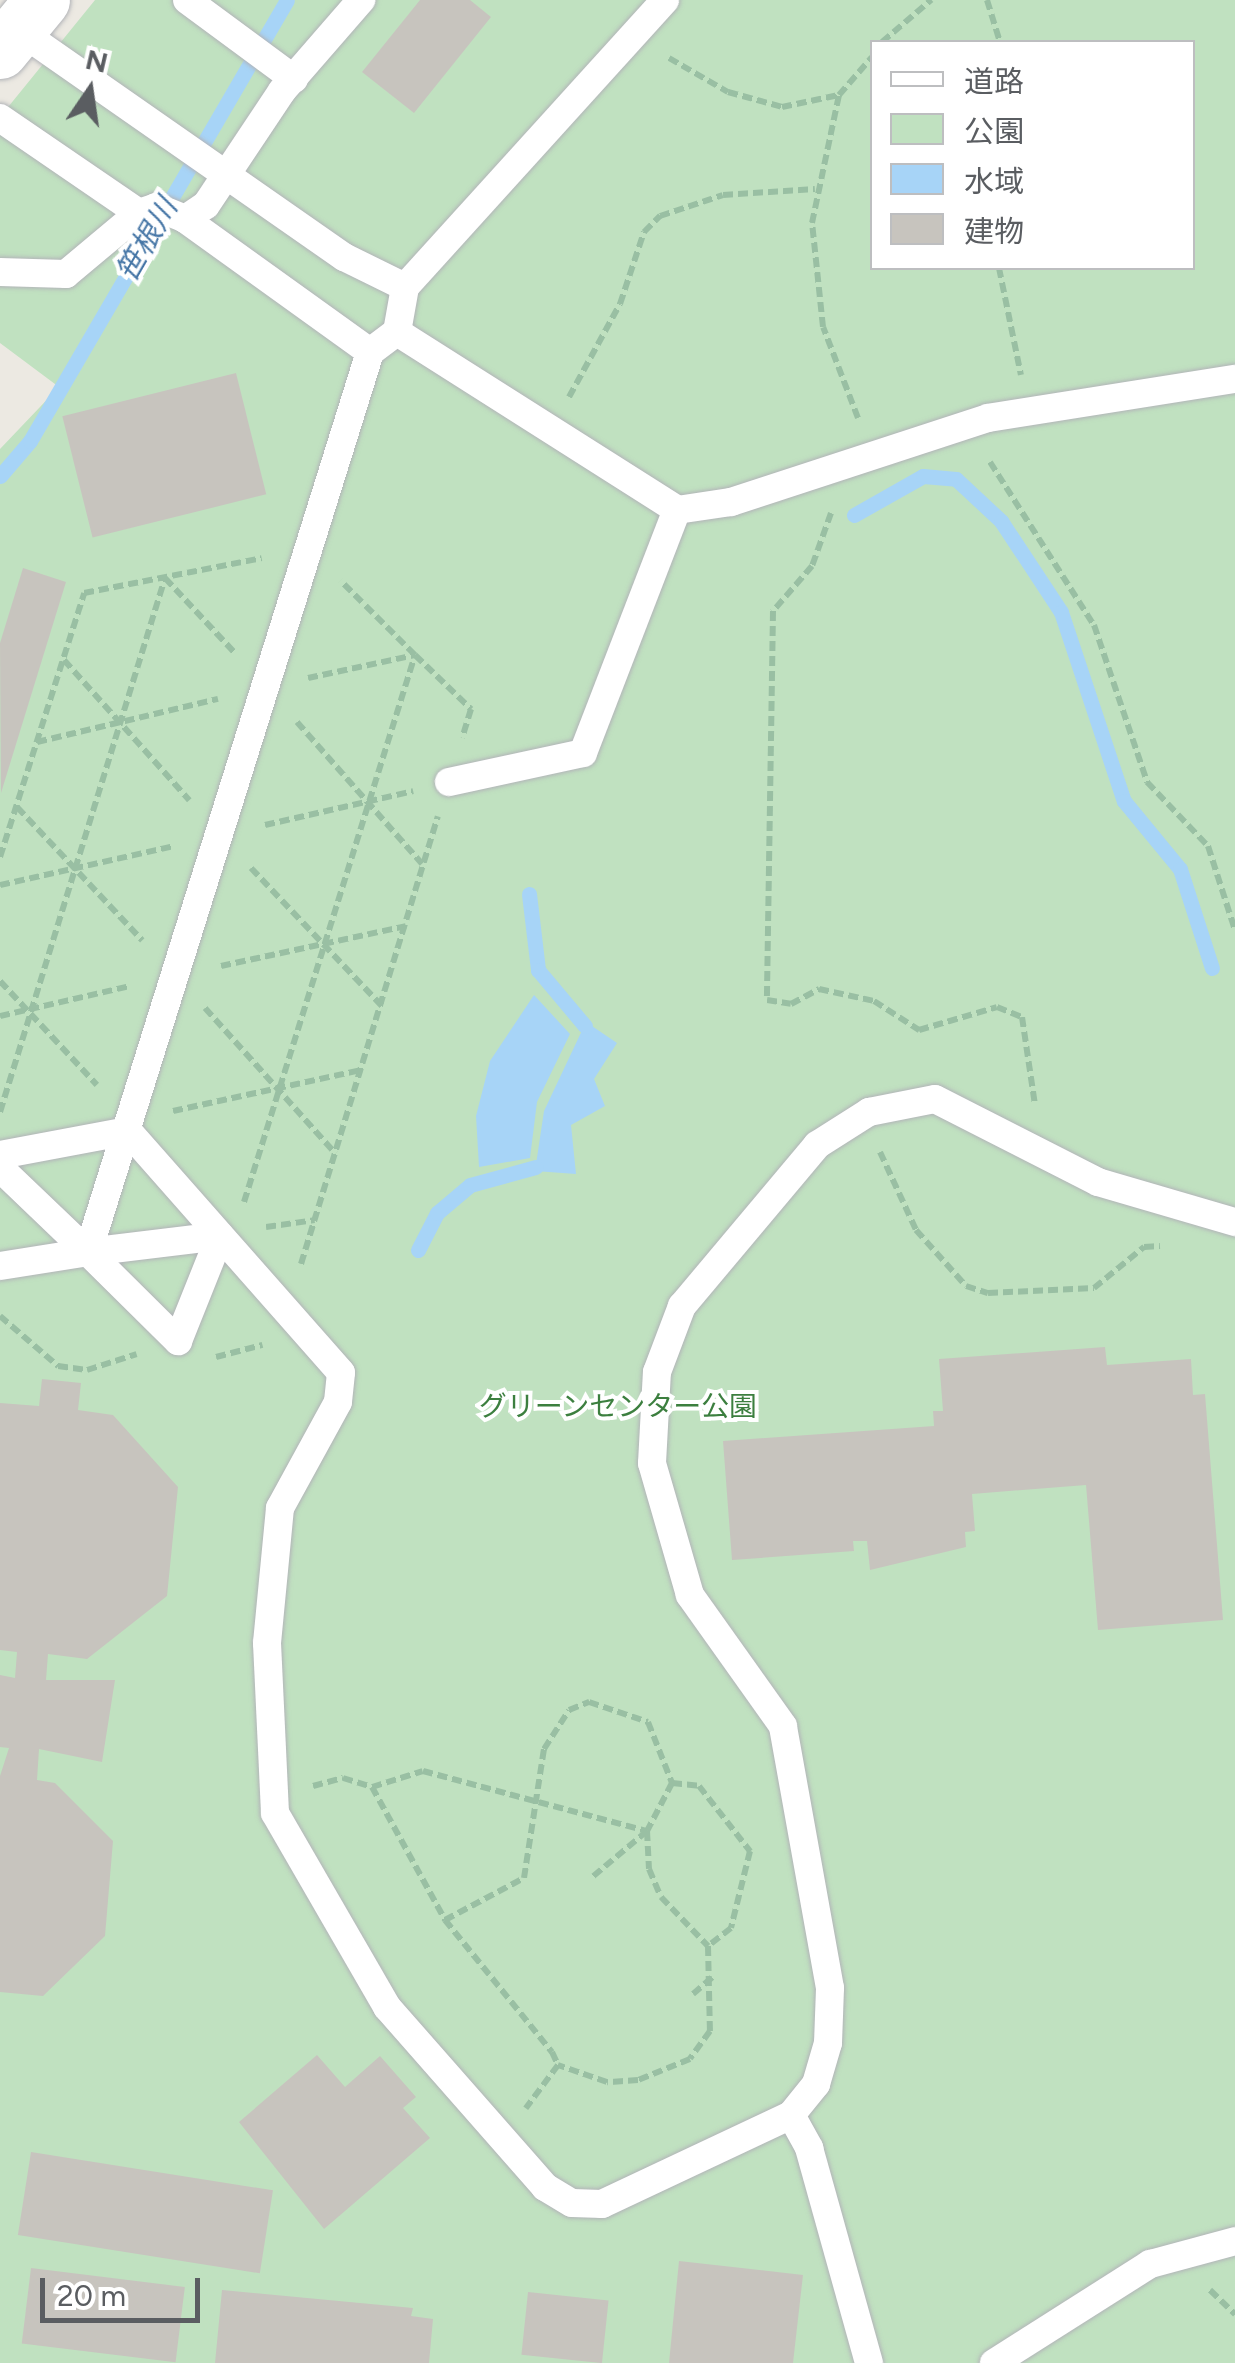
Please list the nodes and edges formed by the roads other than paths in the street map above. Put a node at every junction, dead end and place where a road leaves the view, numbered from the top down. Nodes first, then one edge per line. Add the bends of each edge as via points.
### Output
1 (187, 0) edge
2 (361, 0) edge
3 (666, 0) edge
4 (20, 27) edge
5 (294, 79) junction
6 (0, 118) edge
7 (226, 178) junction
8 (139, 214) junction
9 (185, 218) junction
10 (0, 272) edge
11 (405, 286) junction
12 (397, 332) junction
13 (370, 352) junction
14 (1235, 379) edge
15 (676, 510) junction
16 (449, 782) road end
17 (128, 1131) junction
18 (0, 1156) edge
19 (0, 1168) edge
20 (1235, 1222) edge
21 (220, 1236) junction
22 (88, 1252) junction
23 (0, 1266) edge
24 (791, 2114) junction
25 (1235, 2241) edge
26 (869, 2363) edge
27 (994, 2363) edge

1 - 5 lane
2 - 5 lane
3 - 11 lane
4 - 7 lane
5 - 7 lane
6 - 8 lane
7 - 9 lane
7 - 11 lane
8 - 9 lane via 156,206
8 - 10 lane via 66,274
9 - 13 lane
11 - 12 lane
12 - 13 lane
12 - 15 lane
13 - 17 lane
14 - 15 lane via 960,426
15 - 16 lane via 583,753
17 - 18 lane
17 - 21 lane
17 - 22 lane
19 - 22 lane
20 - 24 lane via 1098,1182 936,1099 869,1112 818,1144 720,1250 682,1306 658,1372 652,1463 663,1514 690,1594 783,1726 830,1988 816,2084
21 - 22 lane
21 - 22 lane via 178,1341
21 - 24 lane via 341,1373 338,1402 280,1508 267,1644 275,1813 387,2007 545,2187 572,2204 602,2204
22 - 23 lane
24 - 26 lane via 809,2148
25 - 27 lane via 1150,2264

